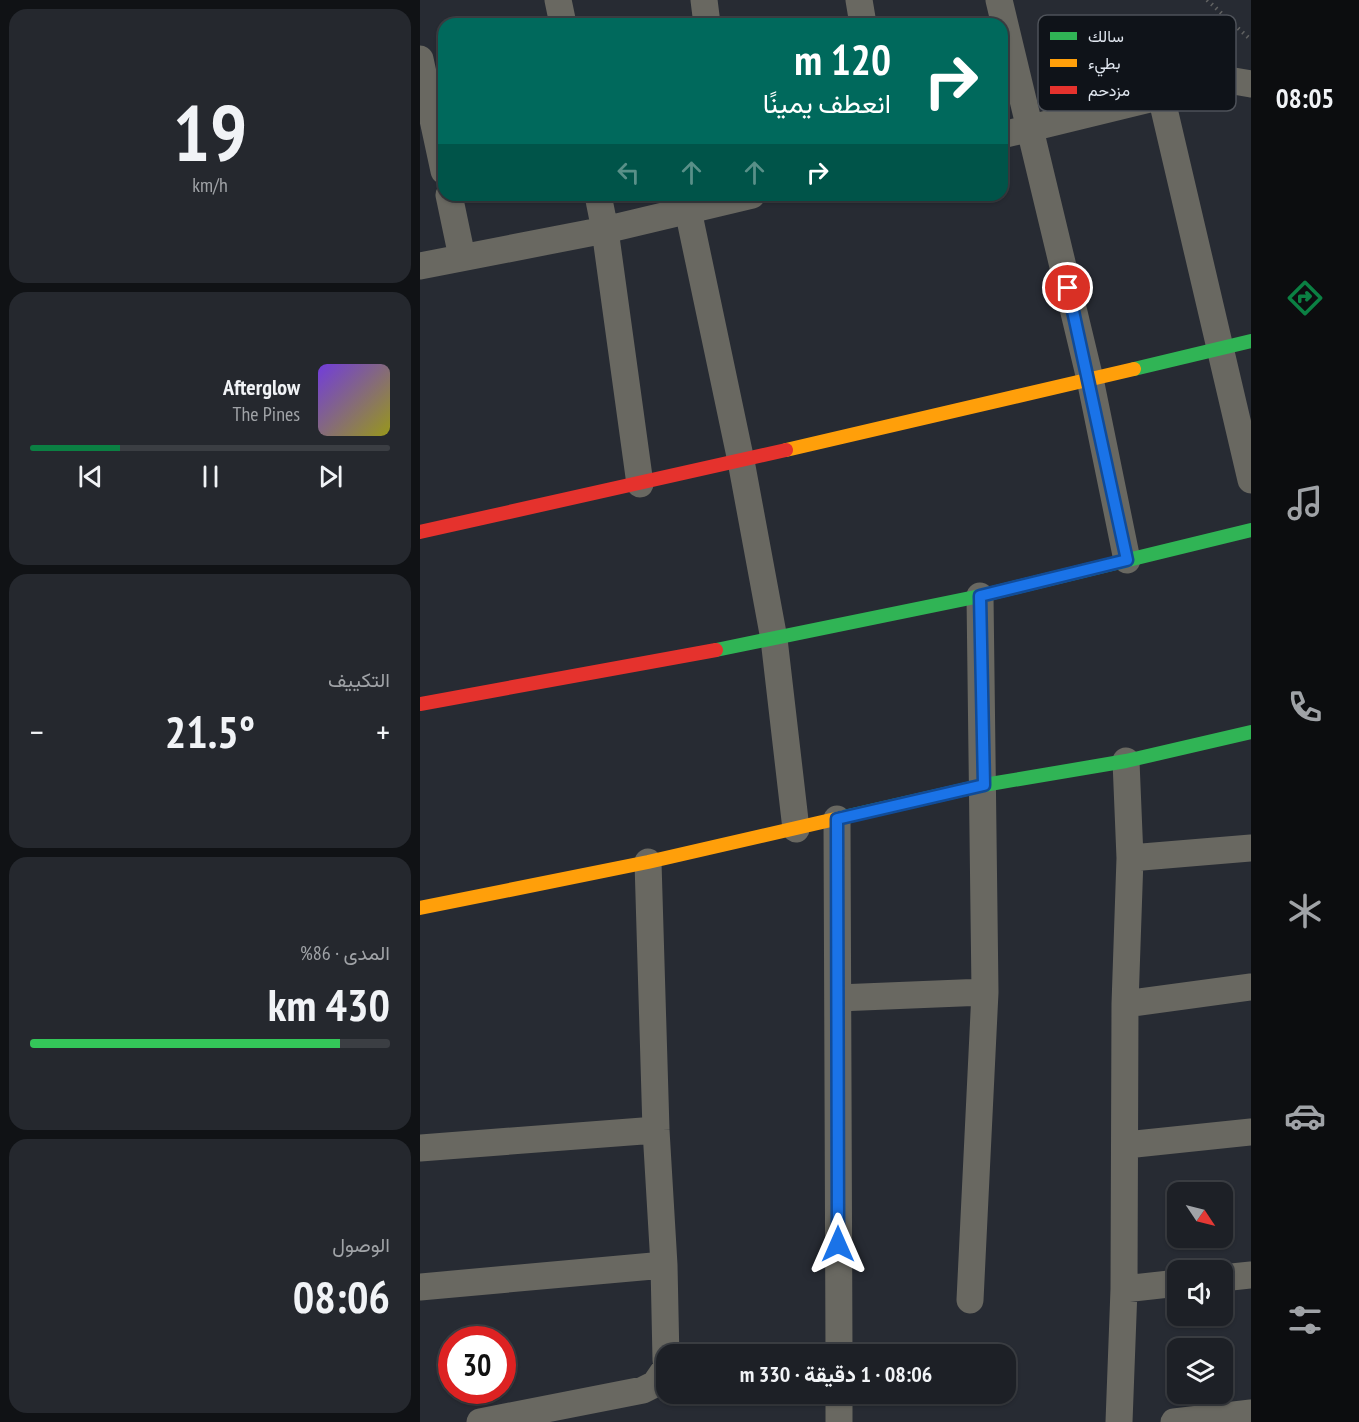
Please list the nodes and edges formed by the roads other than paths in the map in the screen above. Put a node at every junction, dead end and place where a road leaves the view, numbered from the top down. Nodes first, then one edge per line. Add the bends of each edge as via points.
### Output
1 (558, 0) edge
2 (704, 0) edge
3 (859, 0) edge
4 (999, 0) edge
5 (562, 18) edge
6 (706, 18) edge
7 (862, 18) edge
8 (1003, 18) edge
9 (1008, 37) edge
10 (420, 59) edge
11 (1236, 81) edge
12 (1251, 84) edge
13 (1100, 111) edge
14 (1165, 111) edge
15 (1030, 128) junction
16 (1008, 134) edge
17 (438, 143) edge
18 (450, 201) edge
19 (599, 201) edge
20 (721, 201) edge
21 (688, 210) junction
22 (605, 230) junction
23 (462, 257) junction
24 (420, 266) edge
25 (1251, 341) edge
26 (1221, 348) junction
27 (1089, 379) junction
28 (741, 461) junction
29 (1251, 480) edge
30 (640, 484) junction
31 (1251, 530) edge
32 (420, 532) edge
33 (1127, 560) junction
34 (980, 596) junction
35 (774, 639) junction
36 (420, 704) edge
37 (1251, 732) edge
38 (1126, 761) junction
39 (984, 785) junction
40 (837, 819) junction
41 (796, 829) junction
42 (1251, 849) edge
43 (1130, 858) junction
44 (648, 862) junction
45 (420, 908) edge
46 (1251, 987) edge
47 (985, 992) junction
48 (838, 998) junction
49 (1125, 1004) junction
50 (656, 1130) junction
51 (1251, 1132) edge
52 (1126, 1145) junction
53 (420, 1148) edge
54 (664, 1265) junction
55 (1251, 1275) edge
56 (1233, 1277) edge
57 (1167, 1284) edge
58 (420, 1287) edge
59 (1124, 1289) junction
60 (970, 1300) dead end
61 (666, 1344) edge
62 (839, 1344) edge
63 (656, 1383) edge
64 (839, 1404) edge
65 (1251, 1413) edge
66 (480, 1422) edge
67 (839, 1422) edge
68 (1119, 1422) edge
69 (1174, 1422) edge

1 - 5 street
2 - 6 street
3 - 7 street
4 - 8 street
9 - 15 street
10 - 17 street
11 - 12 street
13 - 15 street
14 - 26 street
15 - 16 street
15 - 27 street
18 - 23 street
19 - 22 street
20 - 21 street
21 - 22 street
21 - 28 street
22 - 23 street
22 - 30 street
23 - 24 street
25 - 26 street
26 - 27 street
26 - 29 street
27 - 28 street
27 - 33 street
28 - 30 street
28 - 35 street
30 - 32 street
31 - 33 street
33 - 34 street
34 - 35 street
34 - 39 street
35 - 36 street
35 - 41 street
37 - 38 street
38 - 39 street
38 - 43 street
39 - 40 street
39 - 47 street
40 - 41 street
40 - 48 street
41 - 44 street
42 - 43 street
43 - 49 street
44 - 45 street
44 - 50 street
46 - 49 street
47 - 48 street
47 - 60 street
48 - 62 street
49 - 52 street
50 - 53 street
50 - 54 street
51 - 52 street
52 - 59 street
54 - 58 street
54 - 61 street
55 - 56 street
57 - 59 street
59 - 68 street
63 - 66 street via 643,1390
64 - 67 street
65 - 69 street

